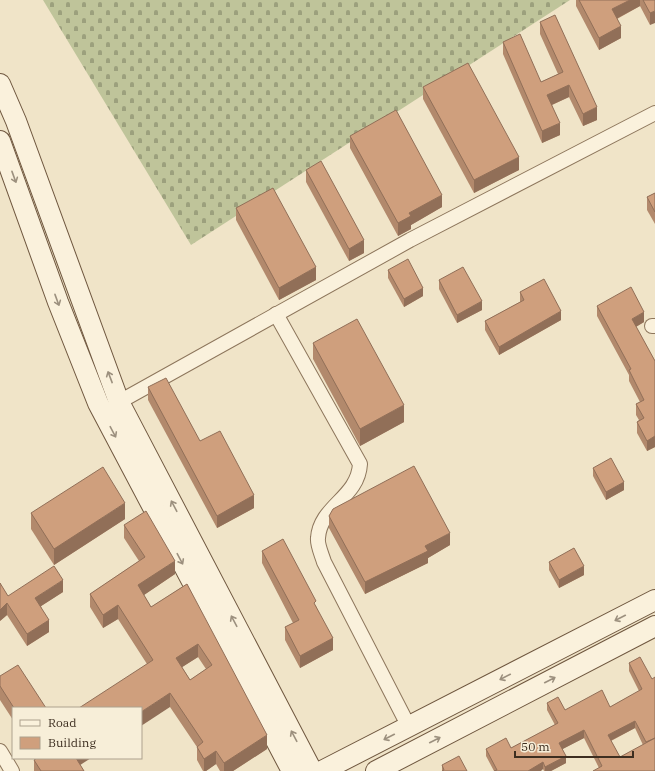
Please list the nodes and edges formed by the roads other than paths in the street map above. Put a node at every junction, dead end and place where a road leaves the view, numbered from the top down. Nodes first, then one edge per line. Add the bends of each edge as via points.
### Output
1 (0, 84) edge
2 (655, 113) edge
3 (0, 141) edge
4 (276, 314) junction
5 (119, 402) junction
6 (655, 600) edge
7 (655, 626) edge
8 (408, 727) junction
9 (0, 751) edge
10 (12, 771) edge
11 (292, 771) edge
12 (312, 771) edge
13 (322, 771) edge
14 (376, 771) edge

5 -> 1 street via 16,121
2 - 4 street via 410,240
3 -> 11 street via 58,302 98,403
4 - 5 street
4 - 8 street via 360,464 359,476 352,488 322,520 318,539 324,562
12 -> 5 street
6 -> 8 street
14 -> 7 street
8 -> 13 street
9 - 10 street

